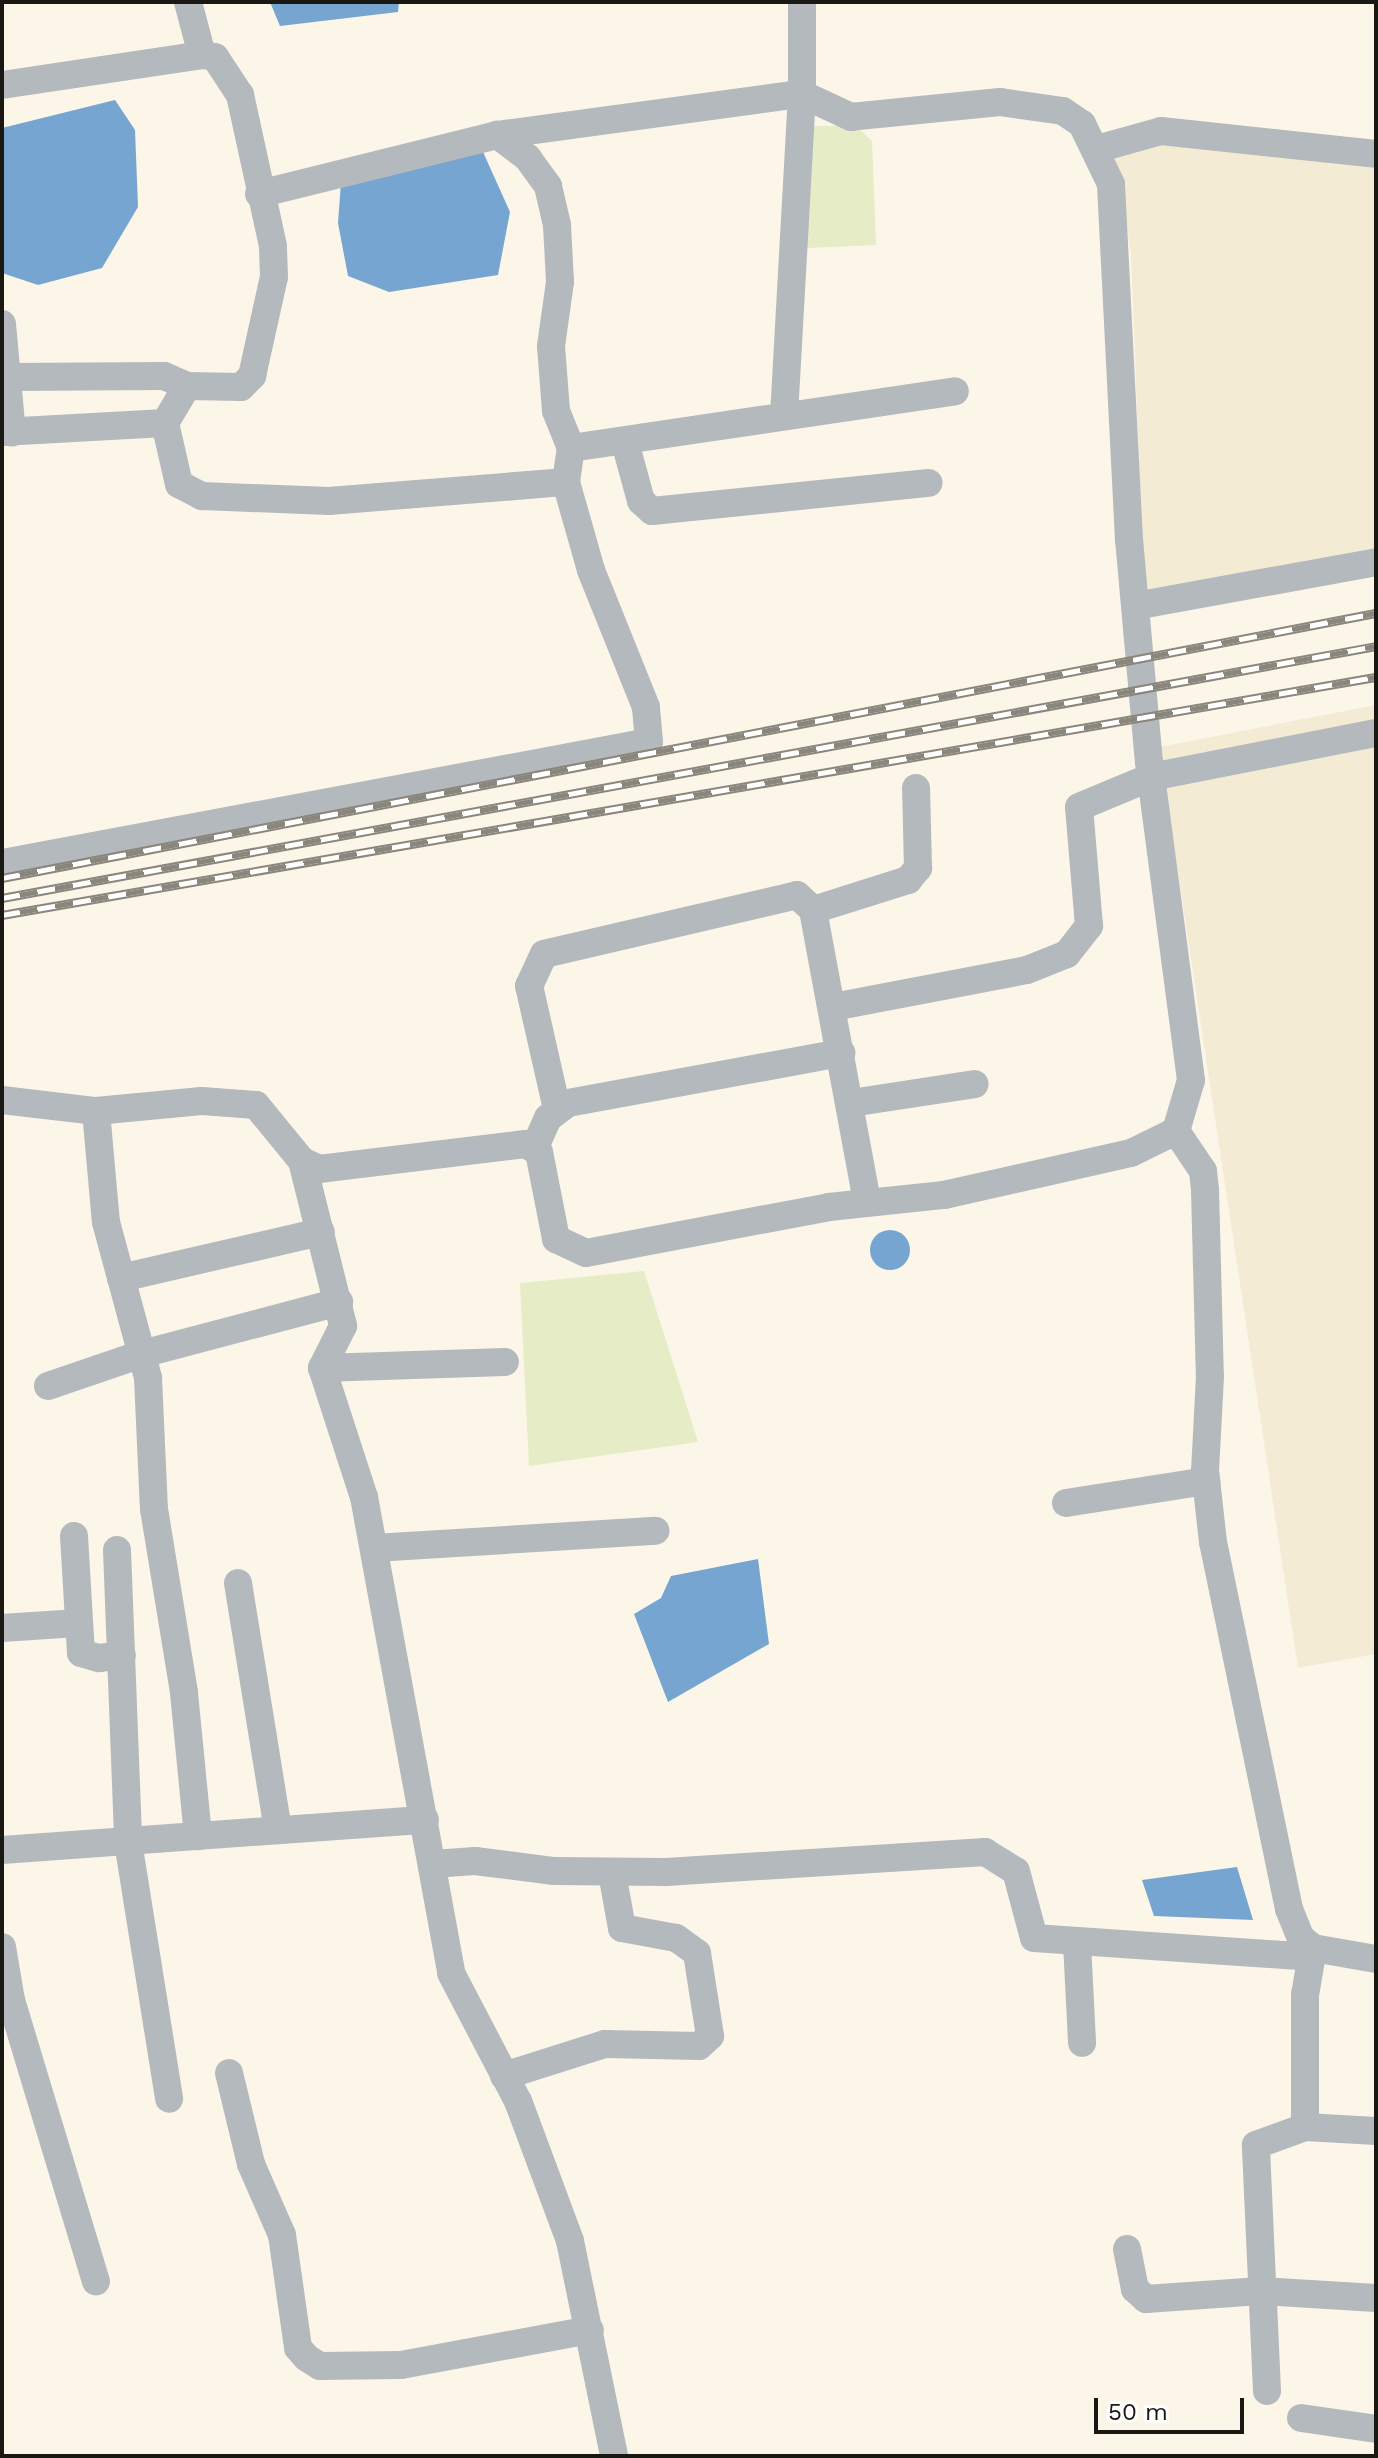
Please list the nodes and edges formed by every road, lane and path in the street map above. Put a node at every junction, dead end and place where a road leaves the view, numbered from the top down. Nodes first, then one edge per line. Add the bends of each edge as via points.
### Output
1 (188, 2) edge
2 (802, 2) edge
3 (202, 55) junction
4 (2, 85) edge
5 (802, 94) junction
6 (497, 135) junction
7 (1097, 149) junction
8 (1376, 154) edge
9 (259, 194) junction
10 (2, 324) edge
11 (7, 377) junction
12 (187, 386) junction
13 (955, 391) dead end
14 (784, 412) junction
15 (165, 423) junction
16 (7, 432) edge
17 (625, 442) junction
18 (571, 448) junction
19 (566, 482) junction
20 (929, 483) dead end
21 (1376, 562) edge
22 (1135, 606) junction
23 (1376, 733) edge
24 (1151, 777) junction
25 (916, 788) dead end
26 (2, 863) edge
27 (813, 910) junction
28 (833, 1007) junction
29 (841, 1053) junction
30 (975, 1084) dead end
31 (2, 1100) edge
32 (851, 1103) junction
33 (557, 1109) junction
34 (96, 1111) junction
35 (1176, 1131) junction
36 (535, 1147) junction
37 (302, 1161) junction
38 (867, 1202) junction
39 (321, 1232) junction
40 (121, 1278) junction
41 (339, 1302) junction
42 (142, 1354) junction
43 (505, 1362) dead end
44 (322, 1368) junction
45 (48, 1386) dead end
46 (1206, 1481) junction
47 (1066, 1503) dead end
48 (655, 1531) dead end
49 (74, 1536) dead end
50 (374, 1548) junction
51 (117, 1550) dead end
52 (238, 1583) dead end
53 (78, 1623) junction
54 (2, 1628) edge
55 (122, 1655) junction
56 (425, 1820) junction
57 (278, 1830) junction
58 (198, 1836) junction
59 (128, 1842) junction
60 (2, 1850) edge
61 (433, 1864) junction
62 (612, 1873) junction
63 (1077, 1943) junction
64 (2, 1947) edge
65 (1313, 1953) junction
66 (1376, 1959) edge
67 (6, 2001) edge
68 (1082, 2043) dead end
69 (229, 2073) dead end
70 (504, 2076) junction
71 (169, 2099) dead end
72 (1305, 2127) junction
73 (1376, 2131) edge
74 (1127, 2249) dead end
75 (96, 2281) dead end
76 (1261, 2291) junction
77 (1376, 2298) edge
78 (590, 2330) junction
79 (1267, 2391) dead end
80 (1301, 2418) dead end
81 (1376, 2429) edge
82 (614, 2456) edge

1 - 3 street
2 - 5 street
3 - 4 street
3 - 9 street via 215,57 240,95
5 - 6 street
5 - 7 street via 851,117 1000,102 1042,107 1082,124
5 - 14 street
6 - 9 street
6 - 18 street via 528,158 548,186 557,225 560,282 551,346 556,411
7 - 8 street via 1161,131
7 - 22 street via 1113,213
9 - 12 street via 274,277 252,376 241,387
10 - 11 street
11 - 12 street via 164,376
11 - 16 street
12 - 15 street
13 - 14 street
14 - 17 street
15 - 16 street
15 - 19 street via 179,484 202,496 329,501
17 - 18 street
17 - 20 street via 641,501 652,511
18 - 19 street
19 - 26 street via 603,604 646,707 649,742
21 - 22 street
22 - 24 street
23 - 24 street
24 - 28 street via 1079,807 1089,926 1067,954 1027,970
24 - 35 street via 1191,1080
25 - 27 street via 918,868 908,880
27 - 28 street
27 - 33 street via 797,895 784,895 544,954 529,986
28 - 29 street
29 - 32 street
29 - 33 street via 581,1099
30 - 32 street
31 - 34 street
32 - 38 street
33 - 36 street
34 - 37 street via 202,1101 256,1105
34 - 40 street via 102,1202
35 - 38 street via 1150,1146 1058,1170 944,1195
35 - 46 street via 1203,1171 1205,1190
36 - 37 street via 494,1146 349,1169 319,1169
36 - 38 street via 556,1239 574,1252 635,1246
37 - 39 street
39 - 40 street
39 - 41 street
40 - 42 street
41 - 42 street
41 - 44 street via 341,1338
42 - 45 street
42 - 58 street via 153,1419 154,1509 184,1693
43 - 44 street
44 - 50 street
46 - 47 street
46 - 65 street via 1237,1667 1289,1909
48 - 50 street
49 - 53 street
50 - 56 street
51 - 55 street
52 - 57 street
53 - 54 street
53 - 55 street via 81,1653 99,1658
55 - 59 street
56 - 57 street
56 - 61 street
57 - 58 street
58 - 59 street
59 - 60 street
59 - 71 street
61 - 62 street via 475,1861
61 - 70 street via 456,1993
62 - 63 street via 985,1852 1016,1871 1030,1935
62 - 70 street via 622,1928 676,1938 697,1953 710,2036 699,2046 605,2044
63 - 65 street
63 - 68 street
64 - 67 street
65 - 66 street
65 - 72 street via 1305,1995
67 - 75 street
69 - 78 street via 251,2164 282,2235 298,2348 307,2358 320,2366 401,2365
70 - 78 street via 570,2241
72 - 73 street
72 - 76 street via 1256,2145
74 - 76 street via 1135,2289 1146,2299
76 - 77 street
76 - 79 street
78 - 82 street
80 - 81 street

